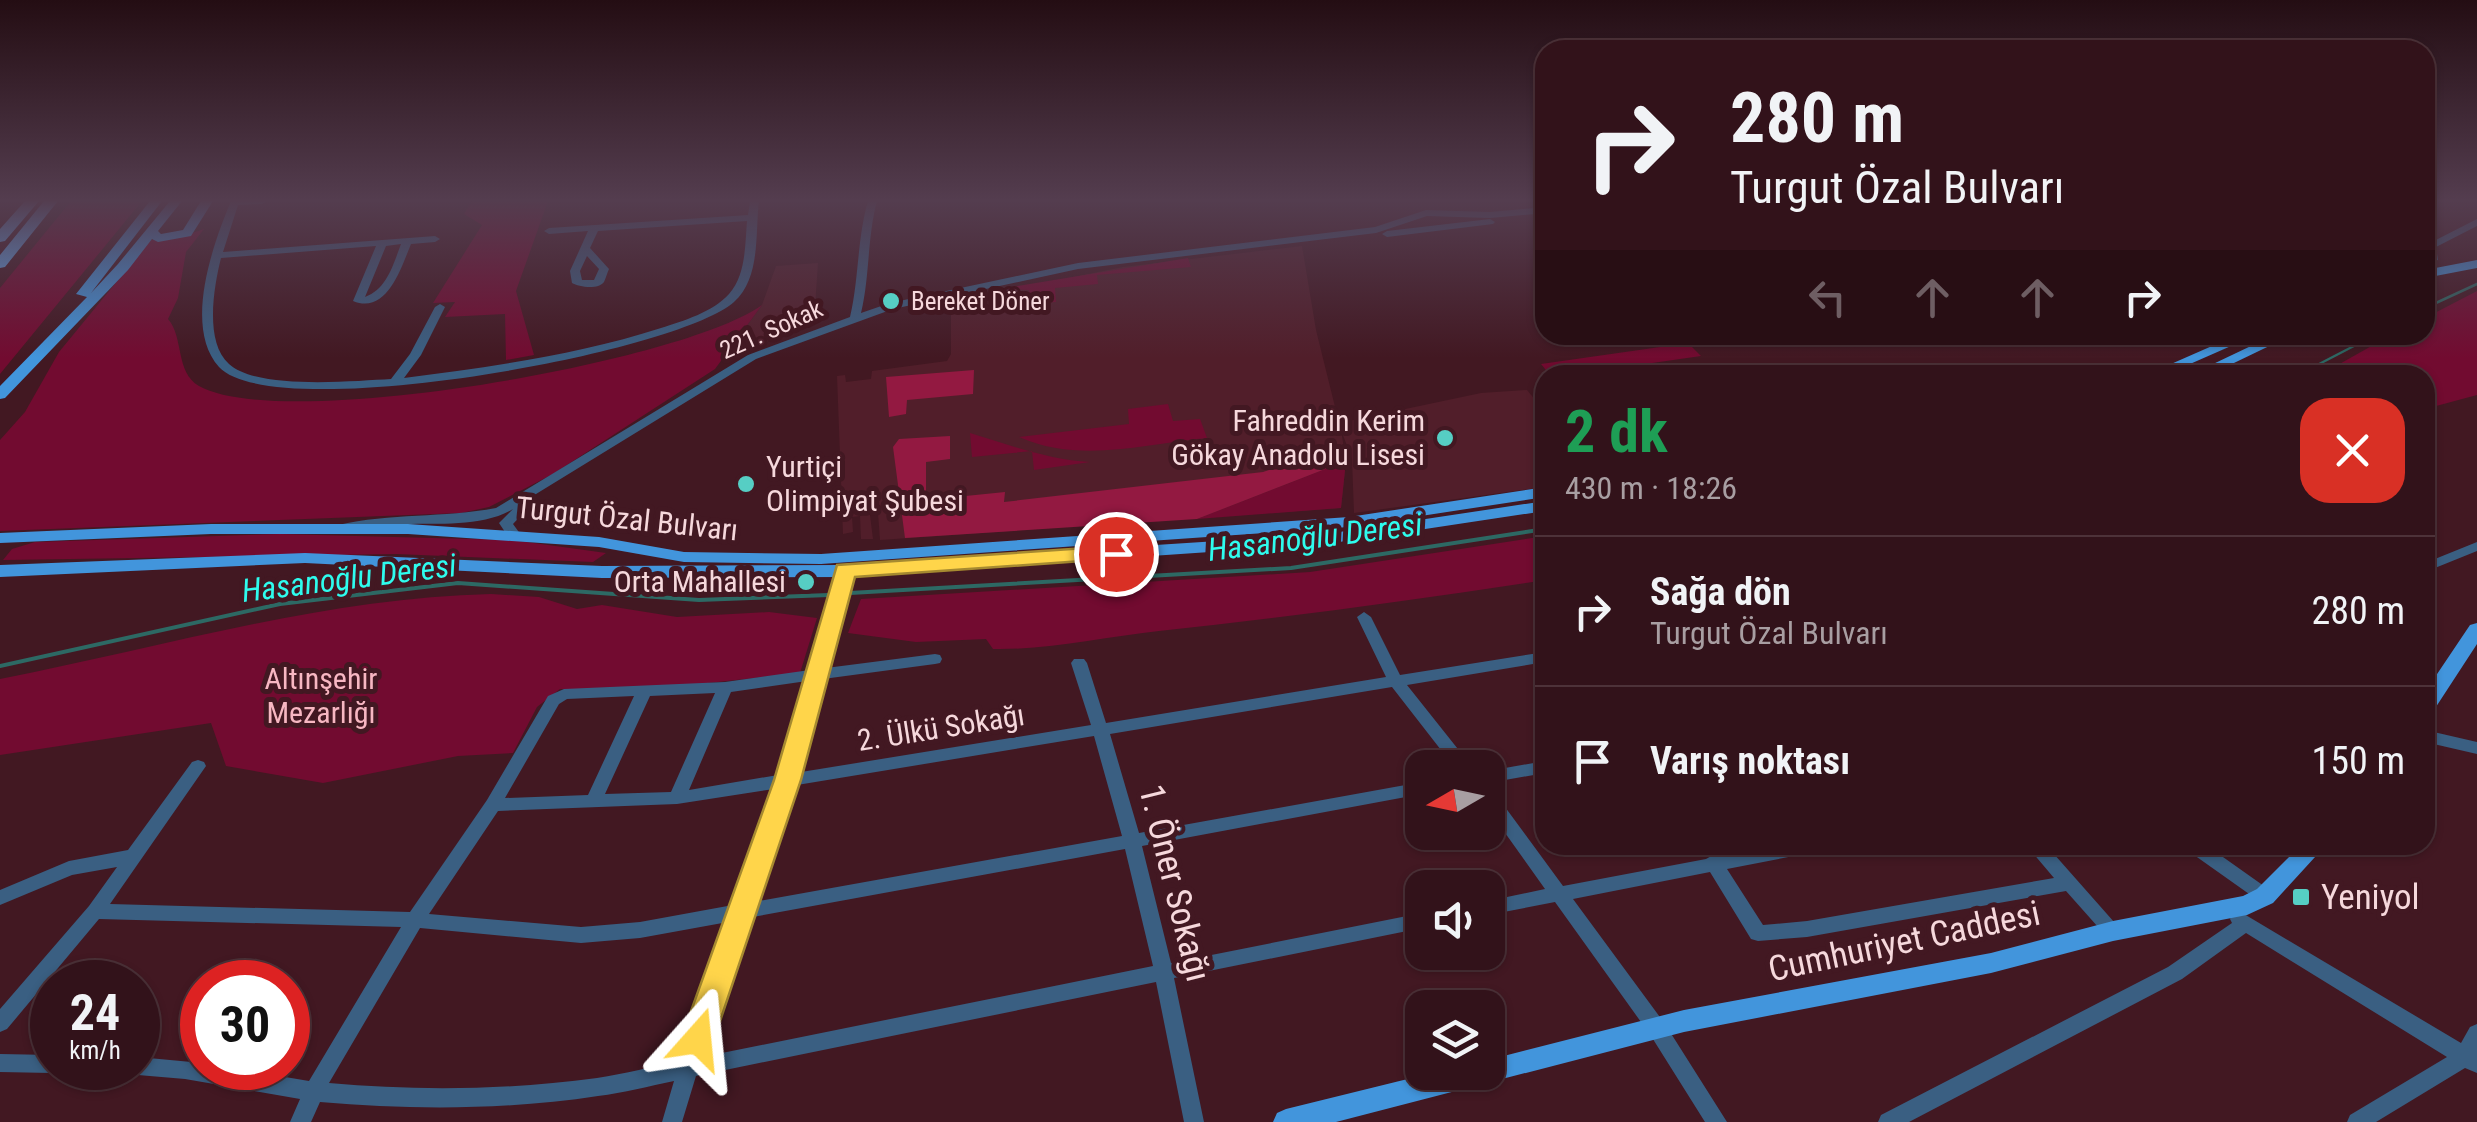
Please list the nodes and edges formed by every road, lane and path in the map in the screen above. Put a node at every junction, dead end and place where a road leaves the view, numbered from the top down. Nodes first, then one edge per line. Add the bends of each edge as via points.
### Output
1 (114, 253) edge
2 (131, 253) edge
3 (250, 253) edge
4 (378, 253) edge
5 (402, 253) edge
6 (747, 253) edge
7 (861, 253) edge
8 (1183, 253) edge
9 (1232, 253) edge
10 (2477, 254) edge
11 (216, 256) joint
12 (2435, 260) edge
13 (2477, 264) edge
14 (2435, 272) edge
15 (861, 299) junction
16 (890, 306) junction
17 (440, 307) dead end
18 (856, 318) junction
19 (2224, 345) edge
20 (2262, 345) edge
21 (2176, 365) edge
22 (2219, 365) edge
23 (401, 381) junction
24 (0, 395) edge
25 (1535, 494) edge
26 (1535, 507) edge
27 (342, 528) junction
28 (126, 532) junction
29 (514, 534) junction
30 (0, 538) edge
31 (2477, 546) edge
32 (0, 549) edge
33 (849, 564) junction
34 (2435, 564) edge
35 (488, 565) junction
36 (0, 569) edge
37 (1364, 617) dead end
38 (2477, 629) edge
39 (1535, 659) edge
40 (935, 660) dead end
41 (1079, 663) dead end
42 (816, 675) junction
43 (1396, 682) junction
44 (726, 687) junction
45 (644, 692) junction
46 (2435, 693) edge
47 (1102, 729) junction
48 (2435, 738) edge
49 (2477, 748) edge
50 (1451, 750) edge
51 (198, 766) dead end
52 (1535, 769) edge
53 (1505, 774) edge
54 (788, 780) junction
55 (1405, 791) edge
56 (676, 798) junction
57 (592, 802) junction
58 (493, 805) junction
59 (1505, 820) edge
60 (1130, 839) junction
61 (1755, 855) edge
62 (2044, 855) edge
63 (2207, 855) edge
64 (2305, 855) edge
65 (131, 857) junction
66 (1714, 862) junction
67 (2069, 883) junction
68 (1561, 894) junction
69 (2265, 896) junction
70 (0, 898) edge
71 (1505, 905) edge
72 (95, 911) junction
73 (739, 912) junction
74 (2235, 916) junction
75 (414, 920) junction
76 (1405, 923) edge
77 (2113, 930) junction
78 (1166, 969) junction
79 (0, 1022) edge
80 (1658, 1030) junction
81 (2477, 1033) edge
82 (2470, 1061) edge
83 (0, 1063) edge
84 (30, 1064) edge
85 (160, 1066) edge
86 (1505, 1068) edge
87 (687, 1070) junction
88 (1415, 1090) edge
89 (318, 1092) junction
90 (300, 1122) edge
91 (672, 1122) edge
92 (1194, 1122) edge
93 (1286, 1122) edge
94 (1716, 1122) edge
95 (1888, 1122) edge
96 (2357, 1122) edge

1 - 24 main road
2 - 24 main road
3 - 11 street
4 - 5 street via 358,301 387,288
6 - 23 street via 744,283 703,319 585,352 507,366 494,361 414,371
7 - 15 street
8 - 16 street, 221. Sokak via 1078,266
9 - 29 street, 221. Sokak via 962,295 806,338 732,374 520,508 506,523
10 - 12 main road
11 - 23 street via 210,337 232,373 256,383 301,387
13 - 14 main road
15 - 16 street
15 - 18 street
16 - 18 street, 221. Sokak
17 - 23 street
18 - 27 street, 221. Sokak via 752,357 500,511
19 - 21 main road
20 - 22 main road
25 - 33 main road, Turgut Özal Bulvarı via 1348,522
26 - 33 main road, Turgut Özal Bulvarı via 1306,540
27 - 28 main road, Turgut Özal Bulvarı
27 - 29 main road, Turgut Özal Bulvarı
28 - 30 main road, Turgut Özal Bulvarı
28 - 32 main road
29 - 33 main road, Turgut Özal Bulvarı via 684,557
29 - 35 main road via 603,548 611,555 592,566
31 - 34 street
33 - 35 main road, Turgut Özal Bulvarı via 697,574
33 - 42 street
35 - 36 main road, Turgut Özal Bulvarı via 305,558
37 - 43 street
38 - 46 main road
39 - 43 street, 2. Ülkü Sokağı
40 - 42 street
41 - 47 street, 1. Öner Sokağı
42 - 44 street
42 - 54 street
43 - 47 street, 2. Ülkü Sokağı
43 - 50 street
44 - 45 street
44 - 56 street
45 - 57 street
45 - 58 street via 564,694 554,700
47 - 54 street, 2. Ülkü Sokağı
47 - 60 street, 1. Öner Sokağı
48 - 49 street
51 - 65 street
52 - 53 street
54 - 56 street, 2. Ülkü Sokağı
54 - 73 street
55 - 60 street
56 - 57 street, 2. Ülkü Sokağı
57 - 58 street, 2. Ülkü Sokağı
58 - 75 street
59 - 68 street
60 - 73 street
60 - 78 street, 1. Öner Sokağı
61 - 66 street
62 - 67 street
63 - 69 street
64 - 69 main road, Cumhuriyet Caddesi
65 - 70 street via 70,868
65 - 72 street
66 - 67 street via 1758,933
66 - 68 street
67 - 77 street
68 - 71 street
68 - 80 street
69 - 74 main road, Cumhuriyet Caddesi
72 - 75 street
72 - 79 street
73 - 75 street via 581,935
73 - 87 street
74 - 77 main road, Cumhuriyet Caddesi
74 - 82 street
74 - 95 street via 2175,973
75 - 89 street
76 - 78 street
77 - 80 main road, Cumhuriyet Caddesi via 1991,963
78 - 87 street
78 - 92 street, 1. Öner Sokağı
80 - 86 main road, Cumhuriyet Caddesi
80 - 94 street
81 - 82 street
82 - 96 street
83 - 84 street
85 - 89 street
87 - 89 street via 492,1097
87 - 91 street
88 - 93 main road, Cumhuriyet Caddesi
89 - 90 street

